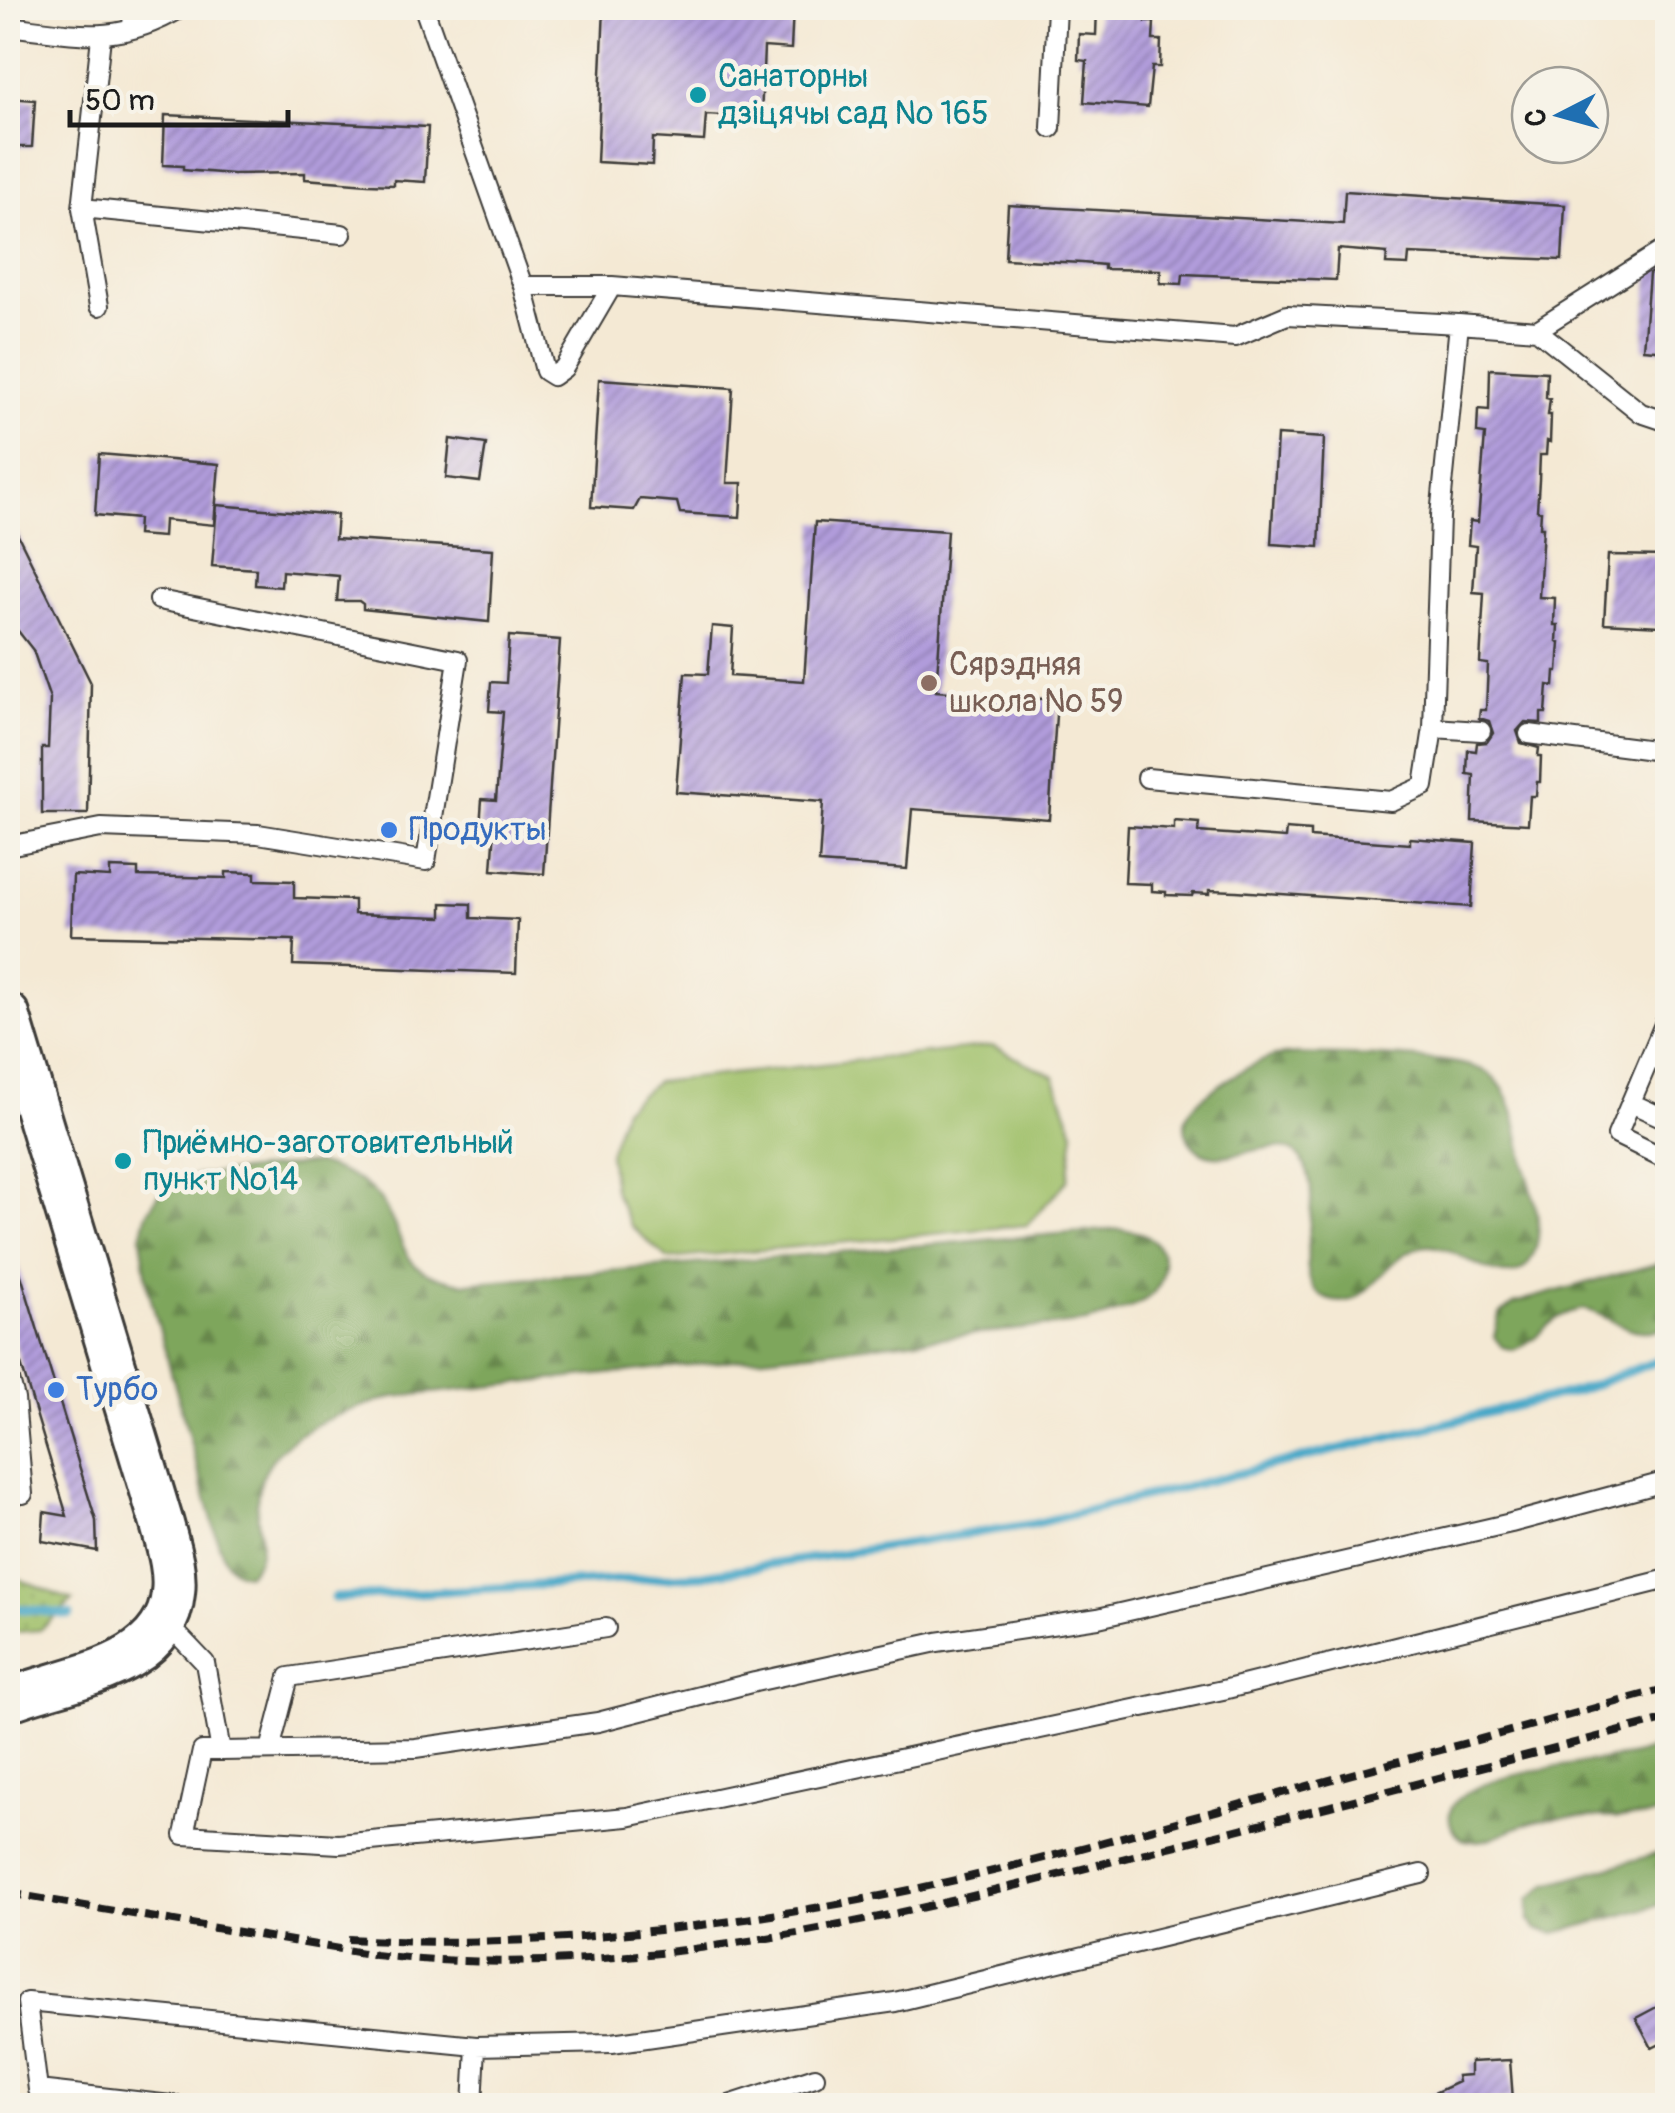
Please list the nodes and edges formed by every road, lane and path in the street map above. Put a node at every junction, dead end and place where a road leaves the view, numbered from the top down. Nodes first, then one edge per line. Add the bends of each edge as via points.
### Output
1 (133, 8) edge
2 (181, 8) edge
3 (424, 8) edge
4 (1056, 8) edge
5 (8, 26) edge
6 (132, 29) junction
7 (102, 36) junction
8 (1050, 128) dead end
9 (82, 208) junction
10 (342, 234) dead end
11 (1668, 246) edge
12 (523, 286) junction
13 (612, 286) junction
14 (99, 306) dead end
15 (1459, 324) junction
16 (1537, 330) junction
17 (1668, 422) edge
18 (159, 600) dead end
19 (1433, 728) junction
20 (1481, 731) dead end
21 (1529, 734) dead end
22 (1668, 752) edge
23 (1148, 778) dead end
24 (8, 846) edge
25 (1668, 1014) edge
26 (8, 1015) edge
27 (1630, 1103) junction
28 (1668, 1120) edge
29 (1668, 1160) edge
30 (8, 1372) edge
31 (11, 1399) edge
32 (1668, 1480) edge
33 (8, 1491) edge
34 (1668, 1578) edge
35 (165, 1622) junction
36 (606, 1628) dead end
37 (8, 1700) edge
38 (270, 1750) junction
39 (220, 1751) junction
40 (1421, 1874) dead end
41 (476, 2046) junction
42 (815, 2077) dead end
43 (145, 2104) edge
44 (180, 2106) edge
45 (473, 2106) edge
46 (726, 2106) edge

1 - 6 lane
2 - 6 lane
3 - 12 lane
4 - 8 lane
5 - 7 lane
6 - 7 lane
7 - 9 lane
9 - 10 lane
9 - 14 lane
11 - 16 lane
12 - 13 lane
12 - 13 lane via 542,365 552,376 564,368
13 - 15 lane via 1235,337 1287,316
15 - 16 lane
15 - 19 lane via 1440,516
16 - 17 lane via 1641,413
18 - 24 lane via 458,660 426,862 258,834 101,828
19 - 20 lane
19 - 23 lane via 1424,786 1391,800
21 - 22 lane
25 - 27 lane
26 - 35 street via 33,1117 169,1552 174,1592
27 - 28 lane
27 - 29 lane via 1617,1135
30 - 31 lane
31 - 33 lane via 23,1494
32 - 38 lane via 1098,1618 937,1642 598,1722 416,1748
34 - 39 lane via 1223,1690 628,1818 340,1844 184,1835 202,1751
35 - 37 street via 128,1658
35 - 39 lane via 205,1663
36 - 38 lane via 289,1677
38 - 39 lane
40 - 41 lane via 894,2002 612,2042
41 - 43 lane via 27,2002 38,2090
41 - 45 lane
42 - 46 lane
43 - 44 lane

